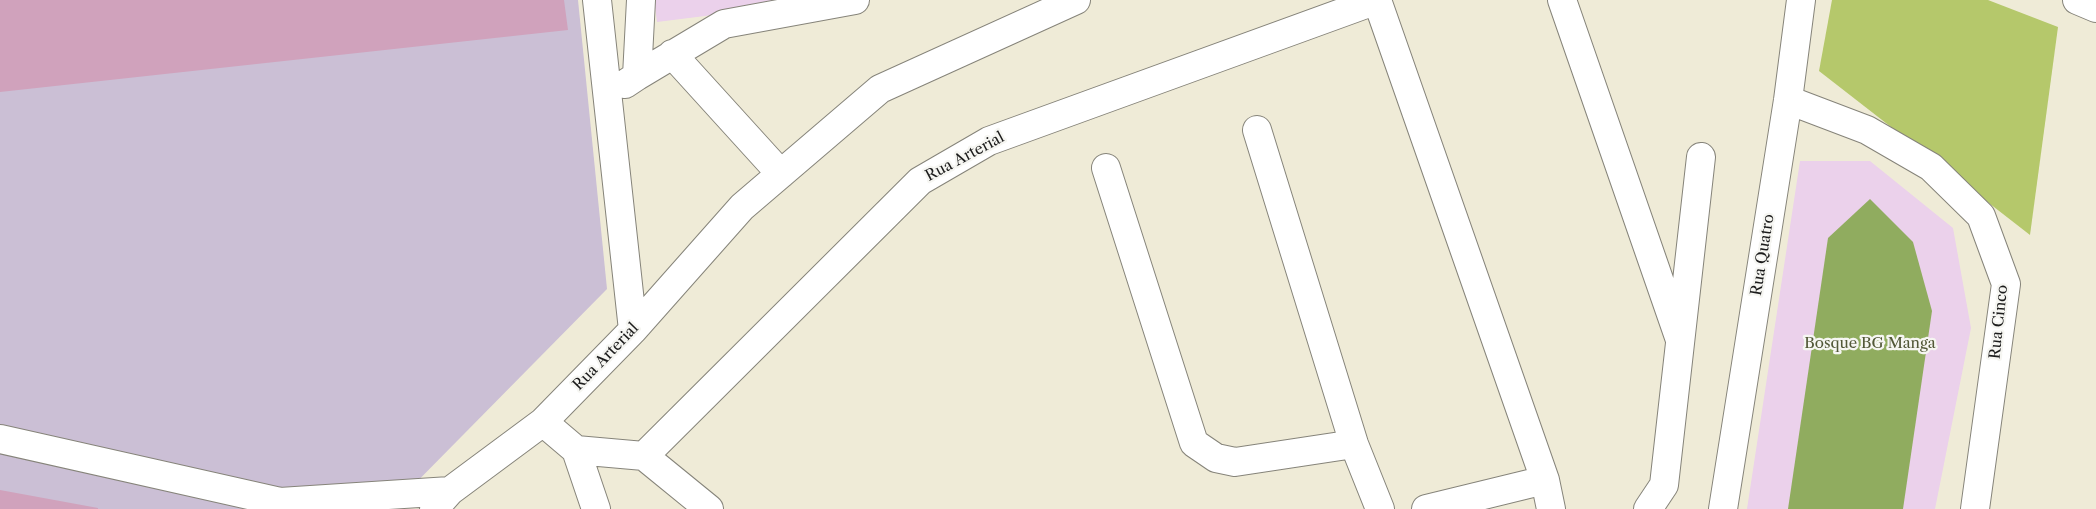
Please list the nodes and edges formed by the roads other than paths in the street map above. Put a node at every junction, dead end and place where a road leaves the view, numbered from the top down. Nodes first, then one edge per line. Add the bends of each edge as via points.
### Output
1 (597, 0) edge
2 (641, 0) edge
3 (854, 0) edge
4 (1074, 0) edge
5 (1377, 0) edge
6 (1562, 0) edge
7 (1801, 0) edge
8 (2077, 0) edge
9 (2096, 8) edge
10 (672, 54) junction
11 (637, 76) junction
12 (607, 97) junction
13 (1788, 100) junction
14 (1257, 130) dead end
15 (1701, 157) dead end
16 (1106, 168) dead end
17 (781, 174) junction
18 (633, 330) junction
19 (1680, 340) junction
20 (543, 422) junction
21 (0, 439) edge
22 (1354, 444) junction
23 (576, 450) junction
24 (644, 456) junction
25 (1545, 480) junction
26 (442, 500) edge
27 (242, 502) edge
28 (283, 505) edge
29 (596, 509) edge
30 (710, 509) edge
31 (1380, 509) edge
32 (1426, 509) edge
33 (1551, 509) edge
34 (1648, 509) edge
35 (1723, 509) edge
36 (1975, 509) edge

1 - 12 street
2 - 11 street
3 - 10 street via 724,24
4 - 17 street, Rua Arterial via 880,89
5 - 24 street, Rua Arterial via 988,140 920,181
5 - 25 street
6 - 19 street
7 - 13 street, Rua Quatro
8 - 9 street
10 - 11 street
10 - 17 street
11 - 12 street
12 - 18 street
13 - 35 street, Rua Quatro
13 - 36 street, Rua Cinco via 1867,130 1931,167 1981,216 2006,284
14 - 22 street
15 - 19 street
16 - 22 street via 1194,443 1216,458 1235,462
17 - 18 street, Rua Arterial via 742,207
18 - 20 street, Rua Arterial
19 - 34 street via 1664,485
20 - 23 street
20 - 26 street, Rua Arterial
21 - 27 street
22 - 31 street
23 - 24 street
23 - 29 street
24 - 30 street
25 - 32 street
25 - 33 street
26 - 28 street
27 - 28 street

